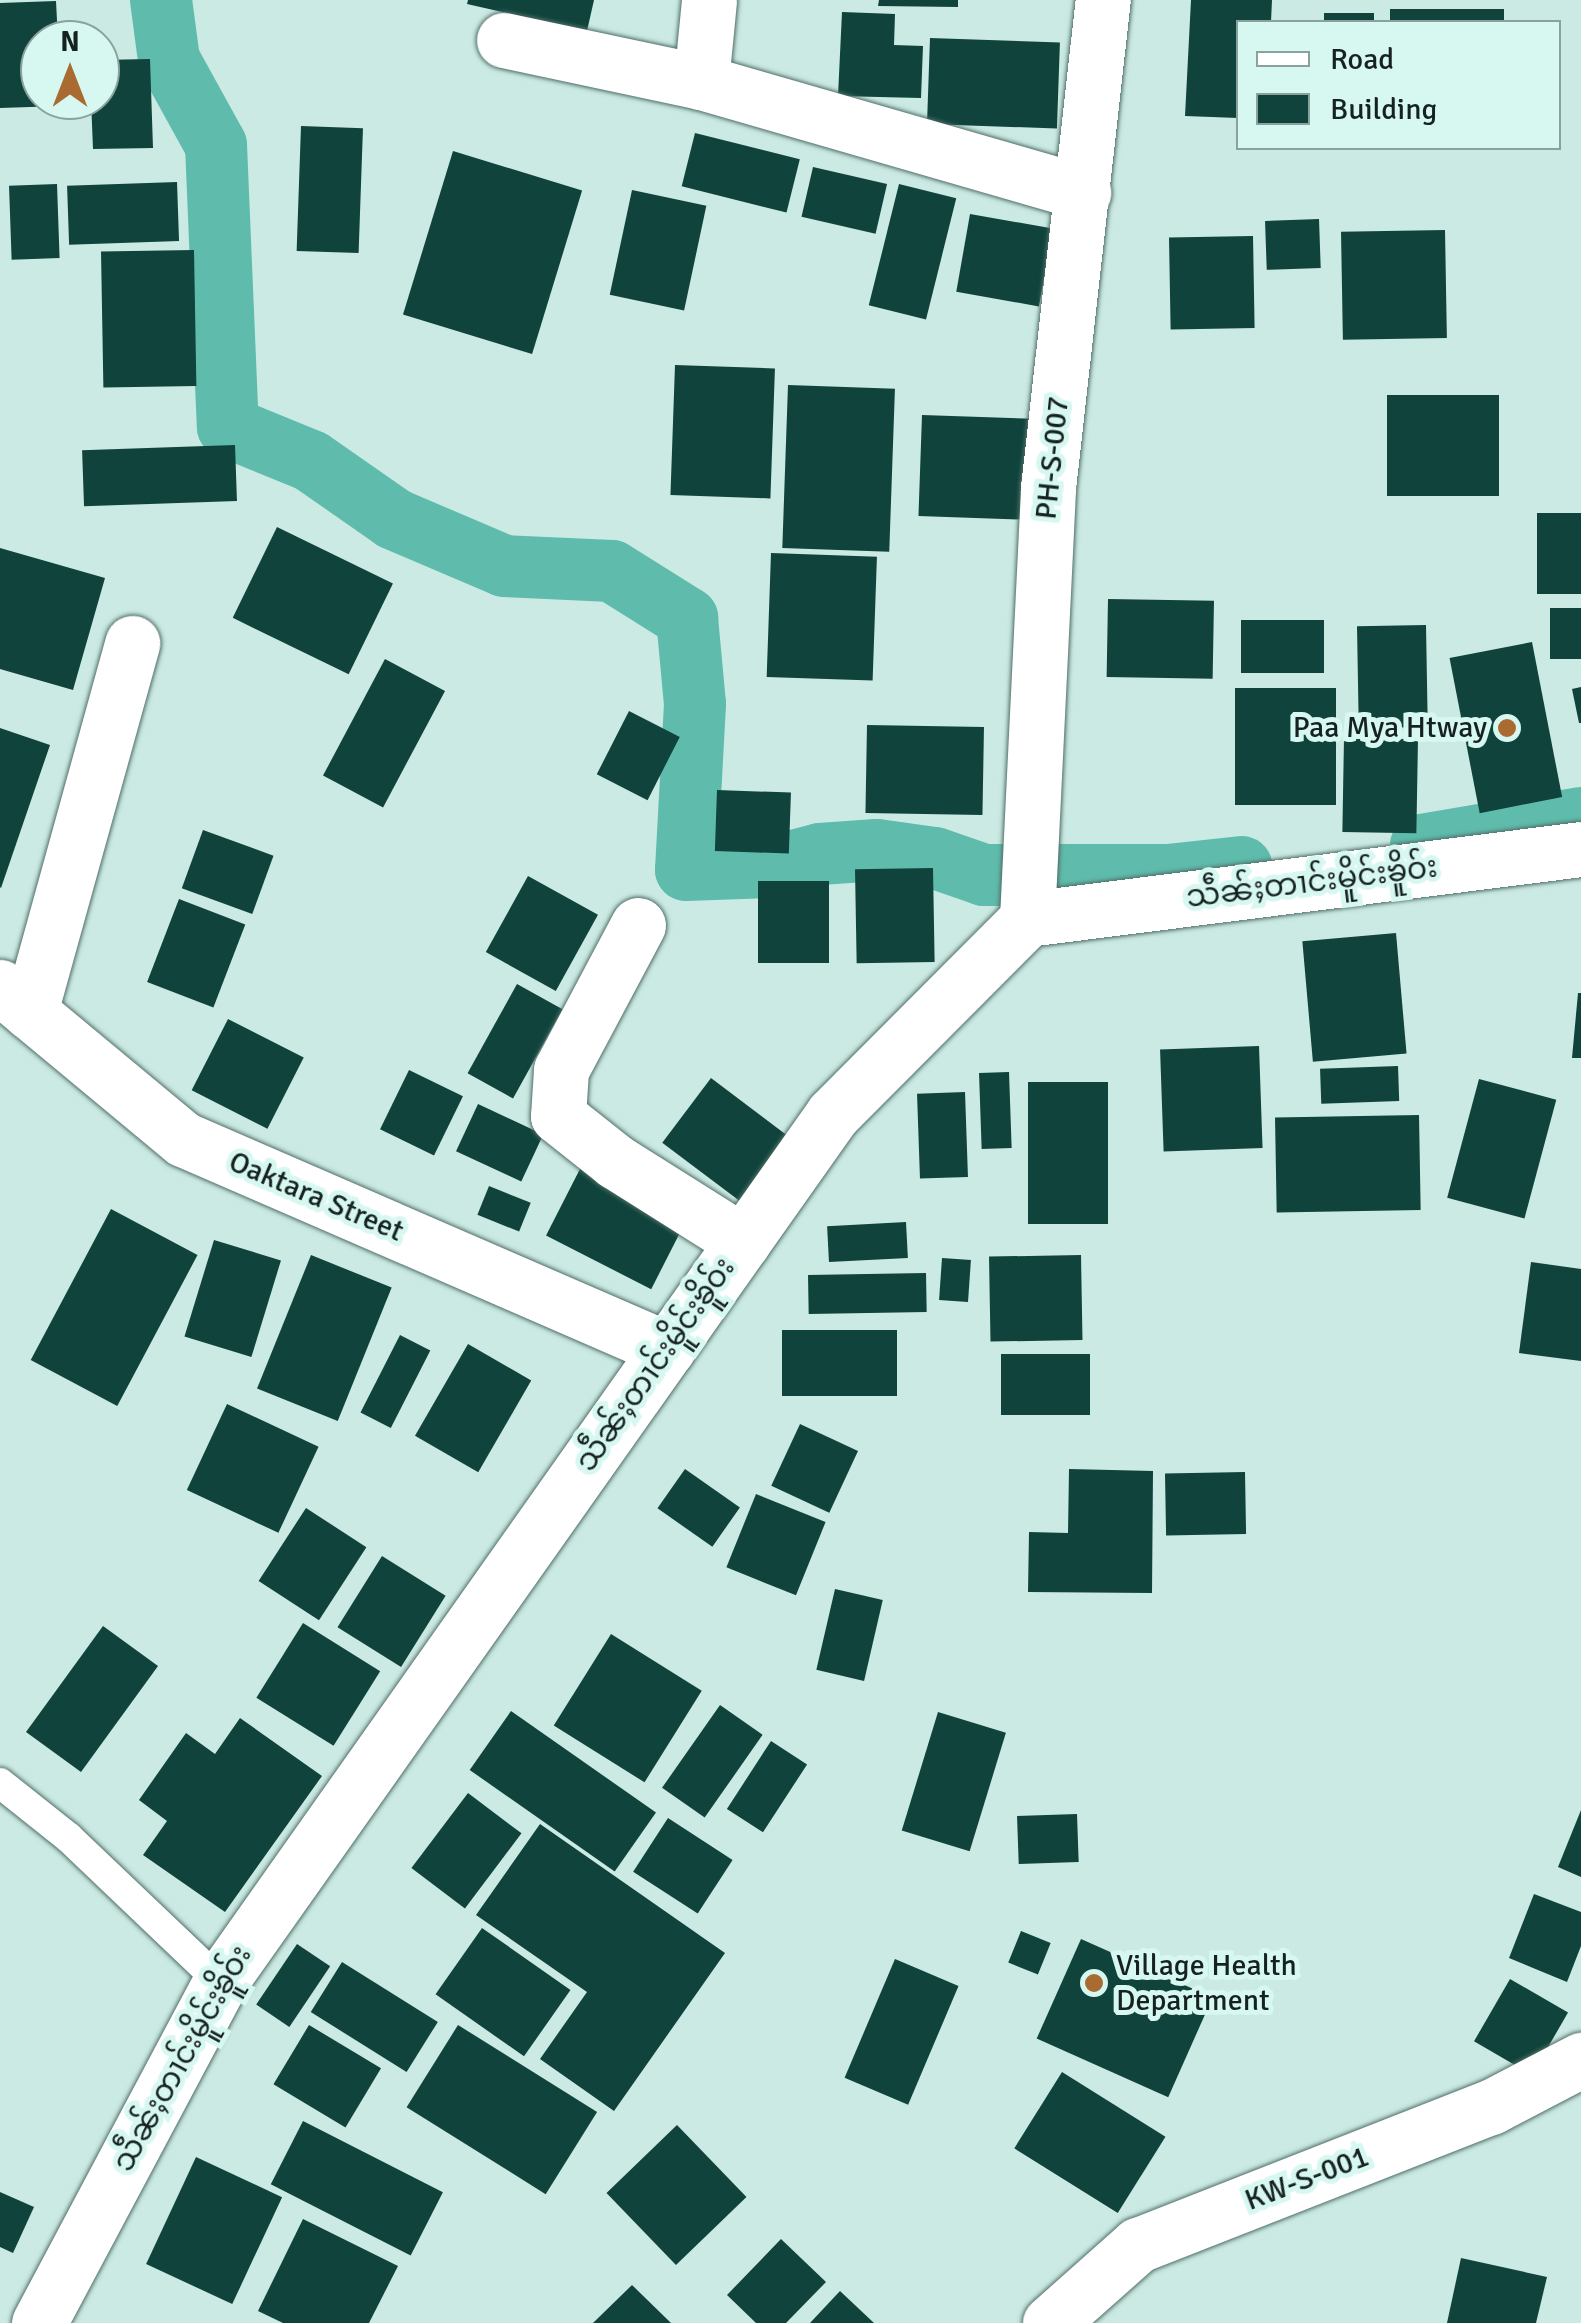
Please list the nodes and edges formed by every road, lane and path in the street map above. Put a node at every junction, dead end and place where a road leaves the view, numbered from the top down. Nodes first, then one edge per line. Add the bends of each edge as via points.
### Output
1 (709, 0) edge
2 (1103, 0) edge
3 (504, 40) dead end
4 (701, 82) junction
5 (1083, 192) junction
6 (132, 643) dead end
7 (1581, 850) edge
8 (1028, 886) junction
9 (638, 924) dead end
10 (15, 999) edge
11 (743, 1242) junction
12 (667, 1349) junction
13 (0, 1783) edge
14 (220, 1982) junction
15 (1581, 2060) edge
16 (39, 2323) edge
17 (1050, 2323) edge

1 - 4 street
2 - 5 street, PH-S-007
3 - 4 street
4 - 5 street
5 - 8 street, PH-S-007 via 1048,488
6 - 10 street
7 - 8 street, သဵၼ်ႈတၢင်းမိူင်းၶိူဝ်း
8 - 11 street, သဵၼ်ႈတၢင်းမိူင်းၶိူဝ်း via 833,1114
9 - 11 street via 561,1070 558,1116 616,1162
10 - 12 street, Oaktara Street via 183,1139
11 - 12 street, သဵၼ်ႈတၢင်းမိူင်းၶိူဝ်း
12 - 14 street, သဵၼ်ႈတၢင်းမိူင်းၶိူဝ်း
13 - 14 lane via 68,1837
14 - 16 street, သဵၼ်ႈတၢင်းမိူင်းၶိူဝ်း
15 - 17 street, KW-S-001 via 1491,2107 1138,2245

